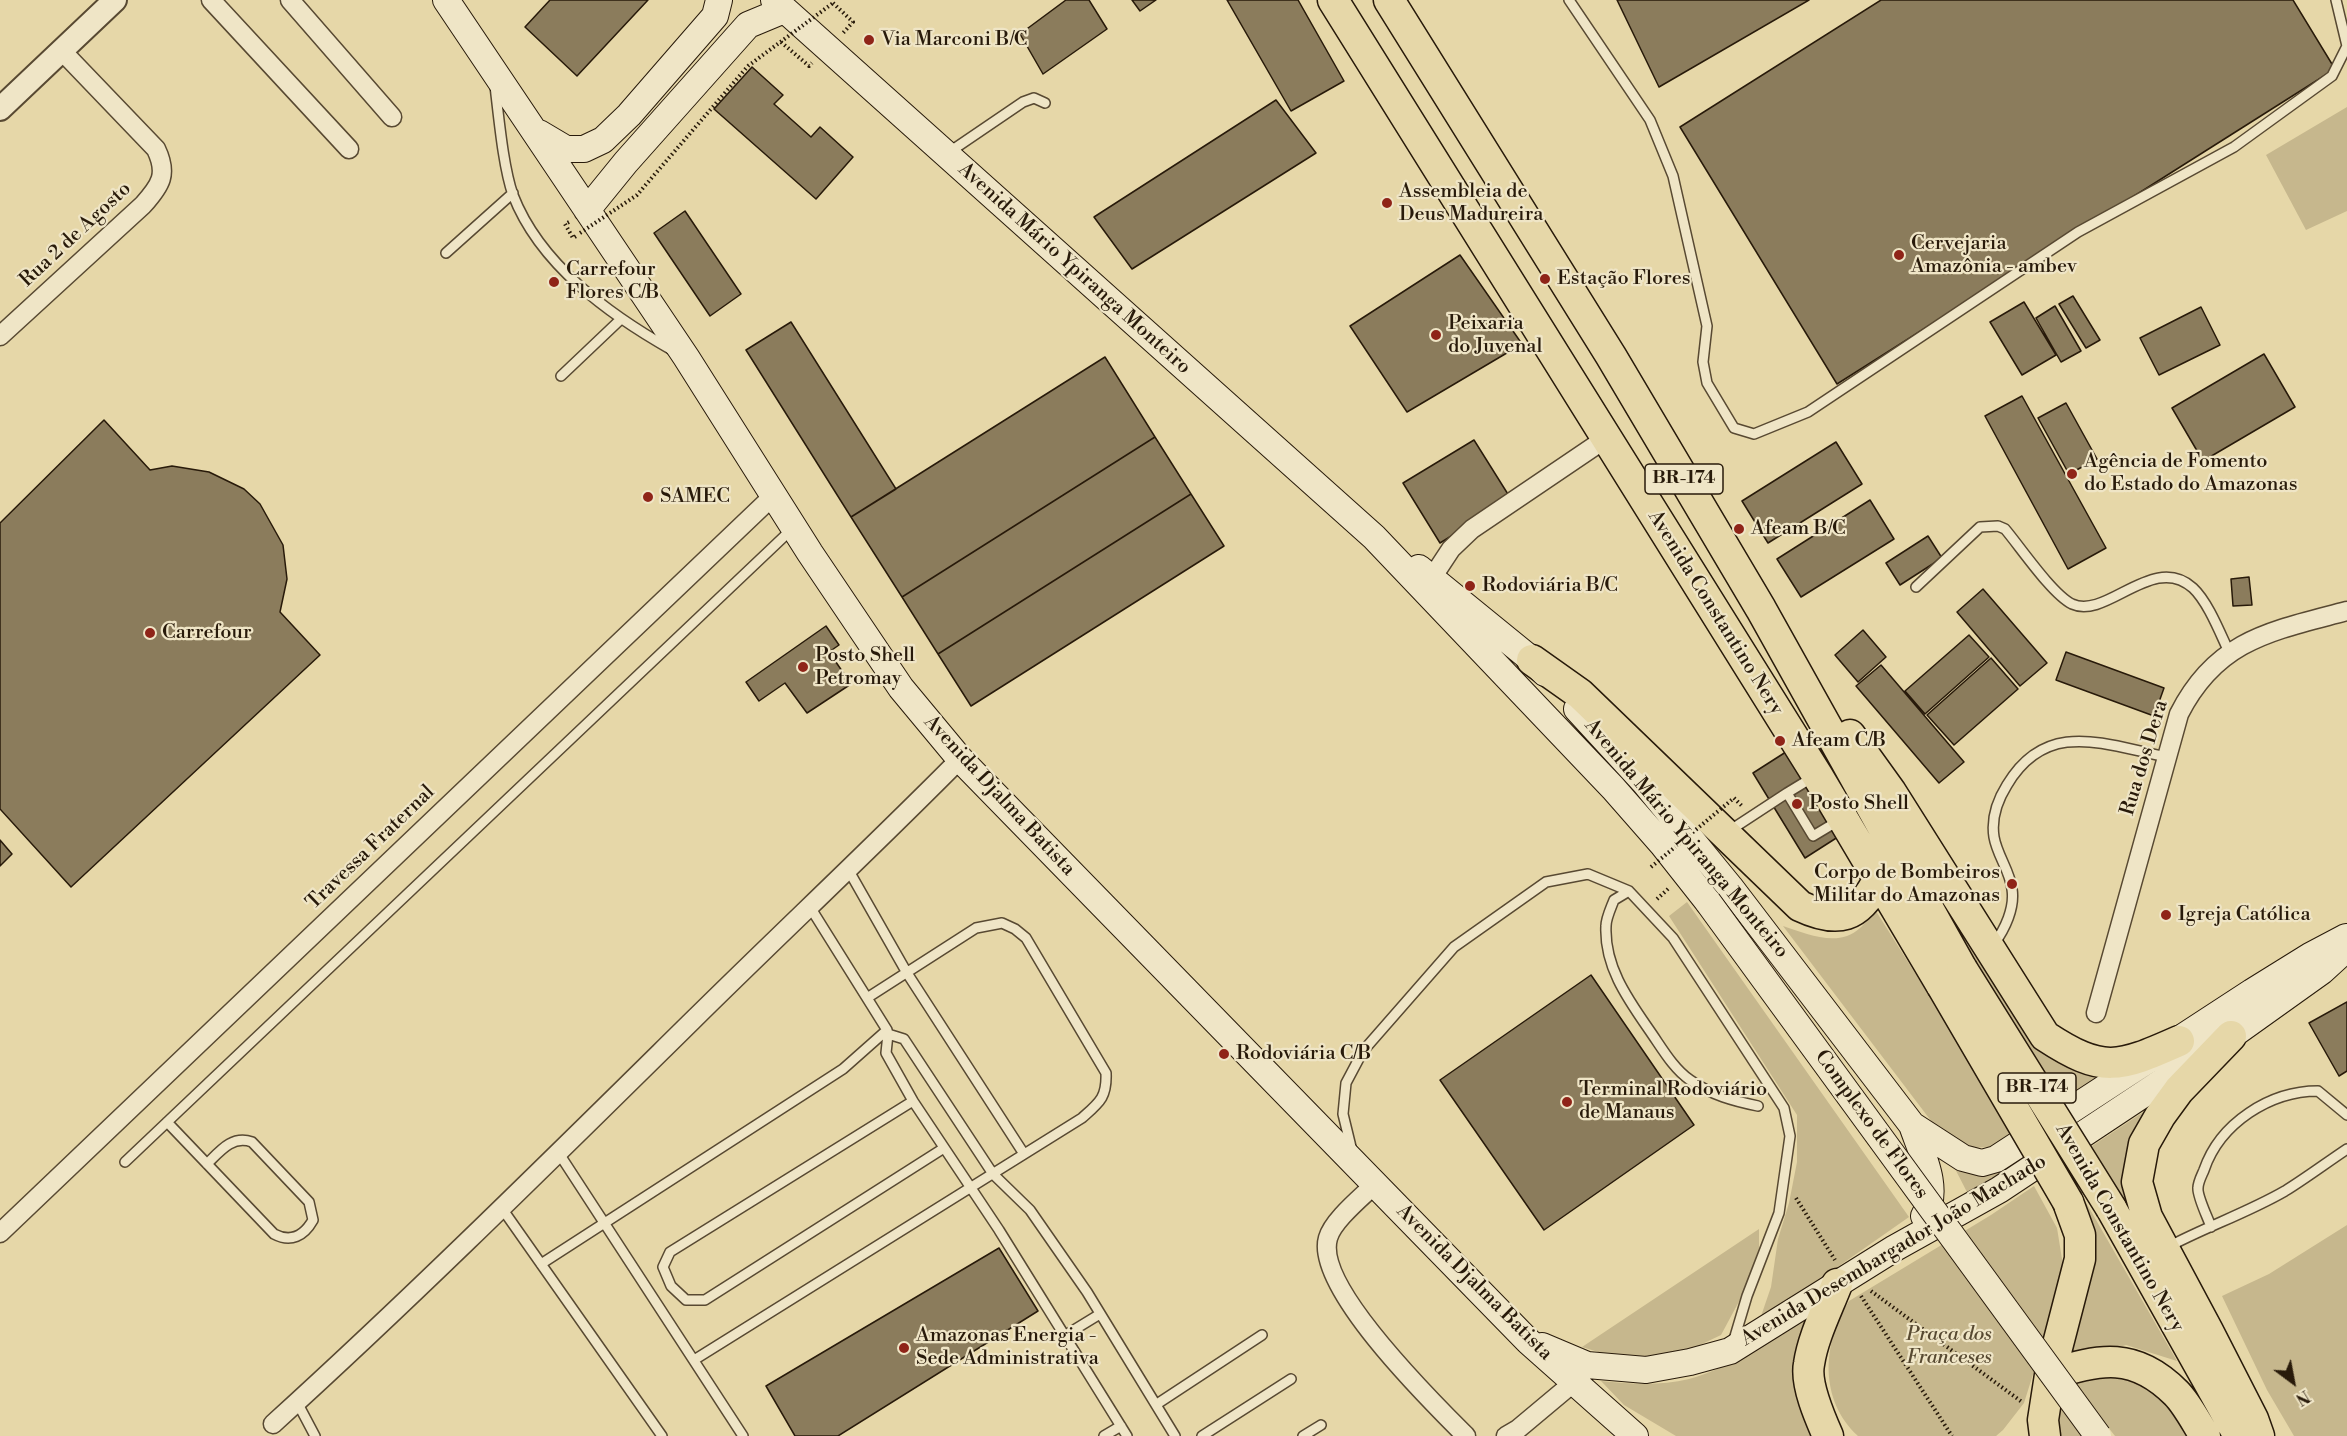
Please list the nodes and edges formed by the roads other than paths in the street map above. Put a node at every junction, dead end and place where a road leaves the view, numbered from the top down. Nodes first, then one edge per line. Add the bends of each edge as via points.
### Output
1 (115, 0) edge
2 (211, 0) edge
3 (290, 0) edge
4 (446, 0) edge
5 (719, 0) edge
6 (1333, 0) edge
7 (1389, 0) edge
8 (1569, 0) edge
9 (2336, 0) edge
10 (779, 5) edge
11 (62, 51) junction
12 (492, 69) junction
13 (1045, 103) dead end
14 (0, 109) edge
15 (392, 117) dead end
16 (536, 131) junction
17 (349, 149) dead end
18 (946, 154) junction
19 (513, 193) junction
20 (583, 222) junction
21 (446, 253) dead end
22 (621, 319) junction
23 (0, 336) edge
24 (686, 357) junction
25 (561, 376) dead end
26 (1605, 439) junction
27 (773, 496) junction
28 (794, 527) junction
29 (1428, 585) junction
30 (1917, 587) dead end
31 (1761, 609) junction
32 (2347, 611) edge
33 (2229, 652) junction
34 (1532, 660) junction
35 (2167, 757) junction
36 (960, 759) junction
37 (1817, 775) junction
38 (1787, 793) junction
39 (1842, 819) junction
40 (1726, 833) junction
41 (849, 870) junction
42 (1878, 880) junction
43 (1629, 891) junction
44 (1708, 902) joint
45 (810, 907) junction
46 (2347, 937) edge
47 (2347, 948) edge
48 (1990, 949) junction
49 (907, 973) junction
50 (1952, 977) junction
51 (867, 998) junction
52 (2096, 1013) dead end
53 (888, 1032) junction
54 (2231, 1036) junction
55 (2179, 1041) junction
56 (913, 1101) junction
57 (1758, 1106) dead end
58 (2347, 1116) edge
59 (167, 1122) junction
60 (1912, 1125) junction
61 (944, 1148) junction
62 (2347, 1149) edge
63 (558, 1152) junction
64 (1024, 1154) junction
65 (1996, 1160) joint
66 (125, 1162) dead end
67 (1355, 1162) junction
68 (207, 1164) junction
69 (993, 1174) junction
70 (1376, 1183) junction
71 (969, 1187) junction
72 (501, 1207) junction
73 (606, 1223) junction
74 (2211, 1227) junction
75 (0, 1233) edge
76 (1896, 1248) junction
77 (2164, 1249) junction
78 (541, 1264) junction
79 (1845, 1281) junction
80 (1100, 1314) junction
81 (1262, 1335) dead end
82 (1064, 1336) junction
83 (1528, 1341) joint
84 (1730, 1351) junction
85 (694, 1360) junction
86 (1580, 1374) junction
87 (2050, 1375) junction
88 (1291, 1379) dead end
89 (297, 1402) junction
90 (1157, 1404) junction
91 (273, 1424) dead end
92 (2034, 1424) edge
93 (1321, 1425) dead end
94 (1121, 1426) junction
95 (315, 1436) edge
96 (662, 1436) edge
97 (743, 1436) edge
98 (1104, 1436) edge
99 (1127, 1436) edge
100 (1175, 1436) edge
101 (1202, 1436) edge
102 (1303, 1436) edge
103 (1466, 1436) edge
104 (1506, 1436) edge
105 (1635, 1436) edge
106 (1828, 1436) edge
107 (2098, 1436) edge
108 (2205, 1436) edge
109 (2239, 1436) edge
110 (2259, 1436) edge

1 - 11 street
2 - 17 street
3 - 15 street
4 - 12 main road, Avenida Djalma Batista
5 - 16 main road via 715,16 603,140 584,149 566,149
6 - 26 highway, Avenida Constantino Nery / BR-174
7 - 31 highway, Avenida Constantino Nery / BR-174 via 1611,356
8 - 9 lane via 1650,120 1673,176 1707,326 1703,362 1707,383 1734,428 1754,434 1808,412 2078,231 2234,147 2332,76 2347,46
10 - 18 main road, Avenida Mário Ypiranga Monteiro
10 - 20 main road via 748,25 663,120
11 - 14 street
11 - 23 street, Rua 2 de Agosto via 156,149 162,162 162,177 143,205
12 - 16 main road, Avenida Djalma Batista
12 - 19 lane, Avenida Djalma Batista
13 - 18 lane via 1034,98 1023,102
16 - 20 main road, Avenida Djalma Batista
18 - 29 main road, Avenida Mário Ypiranga Monteiro
19 - 21 lane
19 - 22 lane, Avenida Djalma Batista via 526,223 560,267
20 - 24 main road, Avenida Djalma Batista
22 - 24 lane, Avenida Djalma Batista
22 - 25 lane
24 - 27 main road, Avenida Djalma Batista
26 - 29 street via 1472,529 1451,549
26 - 37 highway, Avenida Constantino Nery / BR-174
27 - 28 main road, Avenida Djalma Batista
27 - 75 street, Travessa Fraternal
28 - 36 main road, Avenida Djalma Batista via 901,688
28 - 59 lane
29 - 34 main road, Avenida Mário Ypiranga Monteiro
29 - 44 main road, Avenida Mário Ypiranga Monteiro via 1613,788
30 - 33 lane via 1980,527 1998,526 2005,529 2059,595 2073,604 2101,603 2144,581 2178,580 2192,588 2202,601
31 - 48 highway via 1891,792
31 - 50 highway, Avenida Constantino Nery / BR-174
32 - 33 street, Rua dos Dera via 2283,628
33 - 35 street, Rua dos Dera via 2191,691 2179,714
34 - 40 highway via 1580,694
34 - 60 main road, Avenida Mário Ypiranga Monteiro via 1645,783 1730,887
35 - 48 lane via 2080,740 2052,744 2024,761 2004,789 1993,821 1994,838 2012,889 2008,920
35 - 52 street, Rua dos Dera
36 - 41 street
36 - 67 main road, Avenida Djalma Batista
37 - 38 lane
37 - 39 highway, Avenida Constantino Nery / BR-174
38 - 39 lane via 1813,836
38 - 40 lane
39 - 42 highway, Avenida Constantino Nery / BR-174
40 - 42 highway via 1800,906 1819,915 1834,917 1854,911 1869,897
41 - 45 street
41 - 49 lane
42 - 50 highway, Avenida Constantino Nery / BR-174
43 - 57 lane via 1614,900 1605,925 1612,967 1623,993 1671,1062 1688,1079 1732,1100
43 - 67 lane via 1588,874 1546,882 1454,947 1363,1051 1346,1083 1343,1114
43 - 84 lane via 1673,939 1784,1108 1790,1136 1779,1213
44 - 107 main road, Complexo de Flores, bridge
45 - 51 lane
45 - 63 street
46 - 55 main road, Avenida Desembargador João Machado via 2310,956
47 - 54 main road, Avenida Desembargador João Machado via 2322,971
48 - 55 highway via 2045,1036 2067,1051 2093,1062 2120,1063
49 - 51 lane
49 - 64 lane
49 - 64 lane via 976,928 1002,923 1026,938 1106,1073 1107,1089 1100,1102 1082,1118
50 - 87 highway, Avenida Constantino Nery / BR-174, bridge via 2068,1202 2079,1235 2080,1259
50 - 109 highway, Avenida Constantino Nery / BR-174, bridge via 2111,1208
51 - 53 lane
53 - 56 lane via 886,1053
53 - 69 lane via 904,1039
53 - 73 lane via 843,1069
54 - 76 main road, Avenida Desembargador João Machado via 1999,1190
54 - 77 highway via 2179,1090 2144,1144 2137,1182 2147,1217
55 - 65 main road, Avenida Desembargador João Machado
56 - 61 lane
56 - 61 lane via 670,1251 663,1267 671,1286 686,1300 705,1300
58 - 74 lane via 2319,1091 2301,1091 2269,1100 2231,1126 2209,1154 2198,1188
59 - 66 lane
59 - 68 lane
60 - 65 main road, Avenida Mário Ypiranga Monteiro via 1963,1158 1982,1163
60 - 76 main road, Avenida Mário Ypiranga Monteiro via 1932,1191 1926,1214
61 - 71 lane
62 - 74 lane via 2284,1191
63 - 72 street
63 - 73 lane
64 - 69 lane
67 - 70 main road, Avenida Djalma Batista
68 - 68 lane via 281,1238 300,1235 313,1220 309,1202 252,1142 235,1140
69 - 71 lane
69 - 80 lane via 1030,1210
70 - 83 main road, Avenida Djalma Batista
70 - 103 street via 1336,1223 1325,1250 1333,1272 1365,1327
71 - 82 lane
71 - 85 lane
72 - 78 lane
72 - 89 street
73 - 78 lane
73 - 85 lane
74 - 77 lane
76 - 79 main road, Avenida Desembargador João Machado
77 - 110 highway
78 - 96 lane
79 - 84 main road, Avenida Desembargador João Machado
79 - 106 highway via 1808,1366 1815,1408
80 - 82 lane
80 - 90 lane
81 - 90 lane
82 - 94 lane
83 - 86 main road, Avenida Desembargador João Machado
84 - 86 main road, Avenida Desembargador João Machado via 1646,1370
85 - 97 lane
86 - 104 street
86 - 105 main road
87 - 92 highway, BR-174
87 - 108 highway via 2083,1363 2120,1361 2149,1372 2177,1394
88 - 101 lane
89 - 91 street
89 - 95 lane
90 - 100 lane
93 - 102 lane
94 - 98 lane
94 - 99 lane

